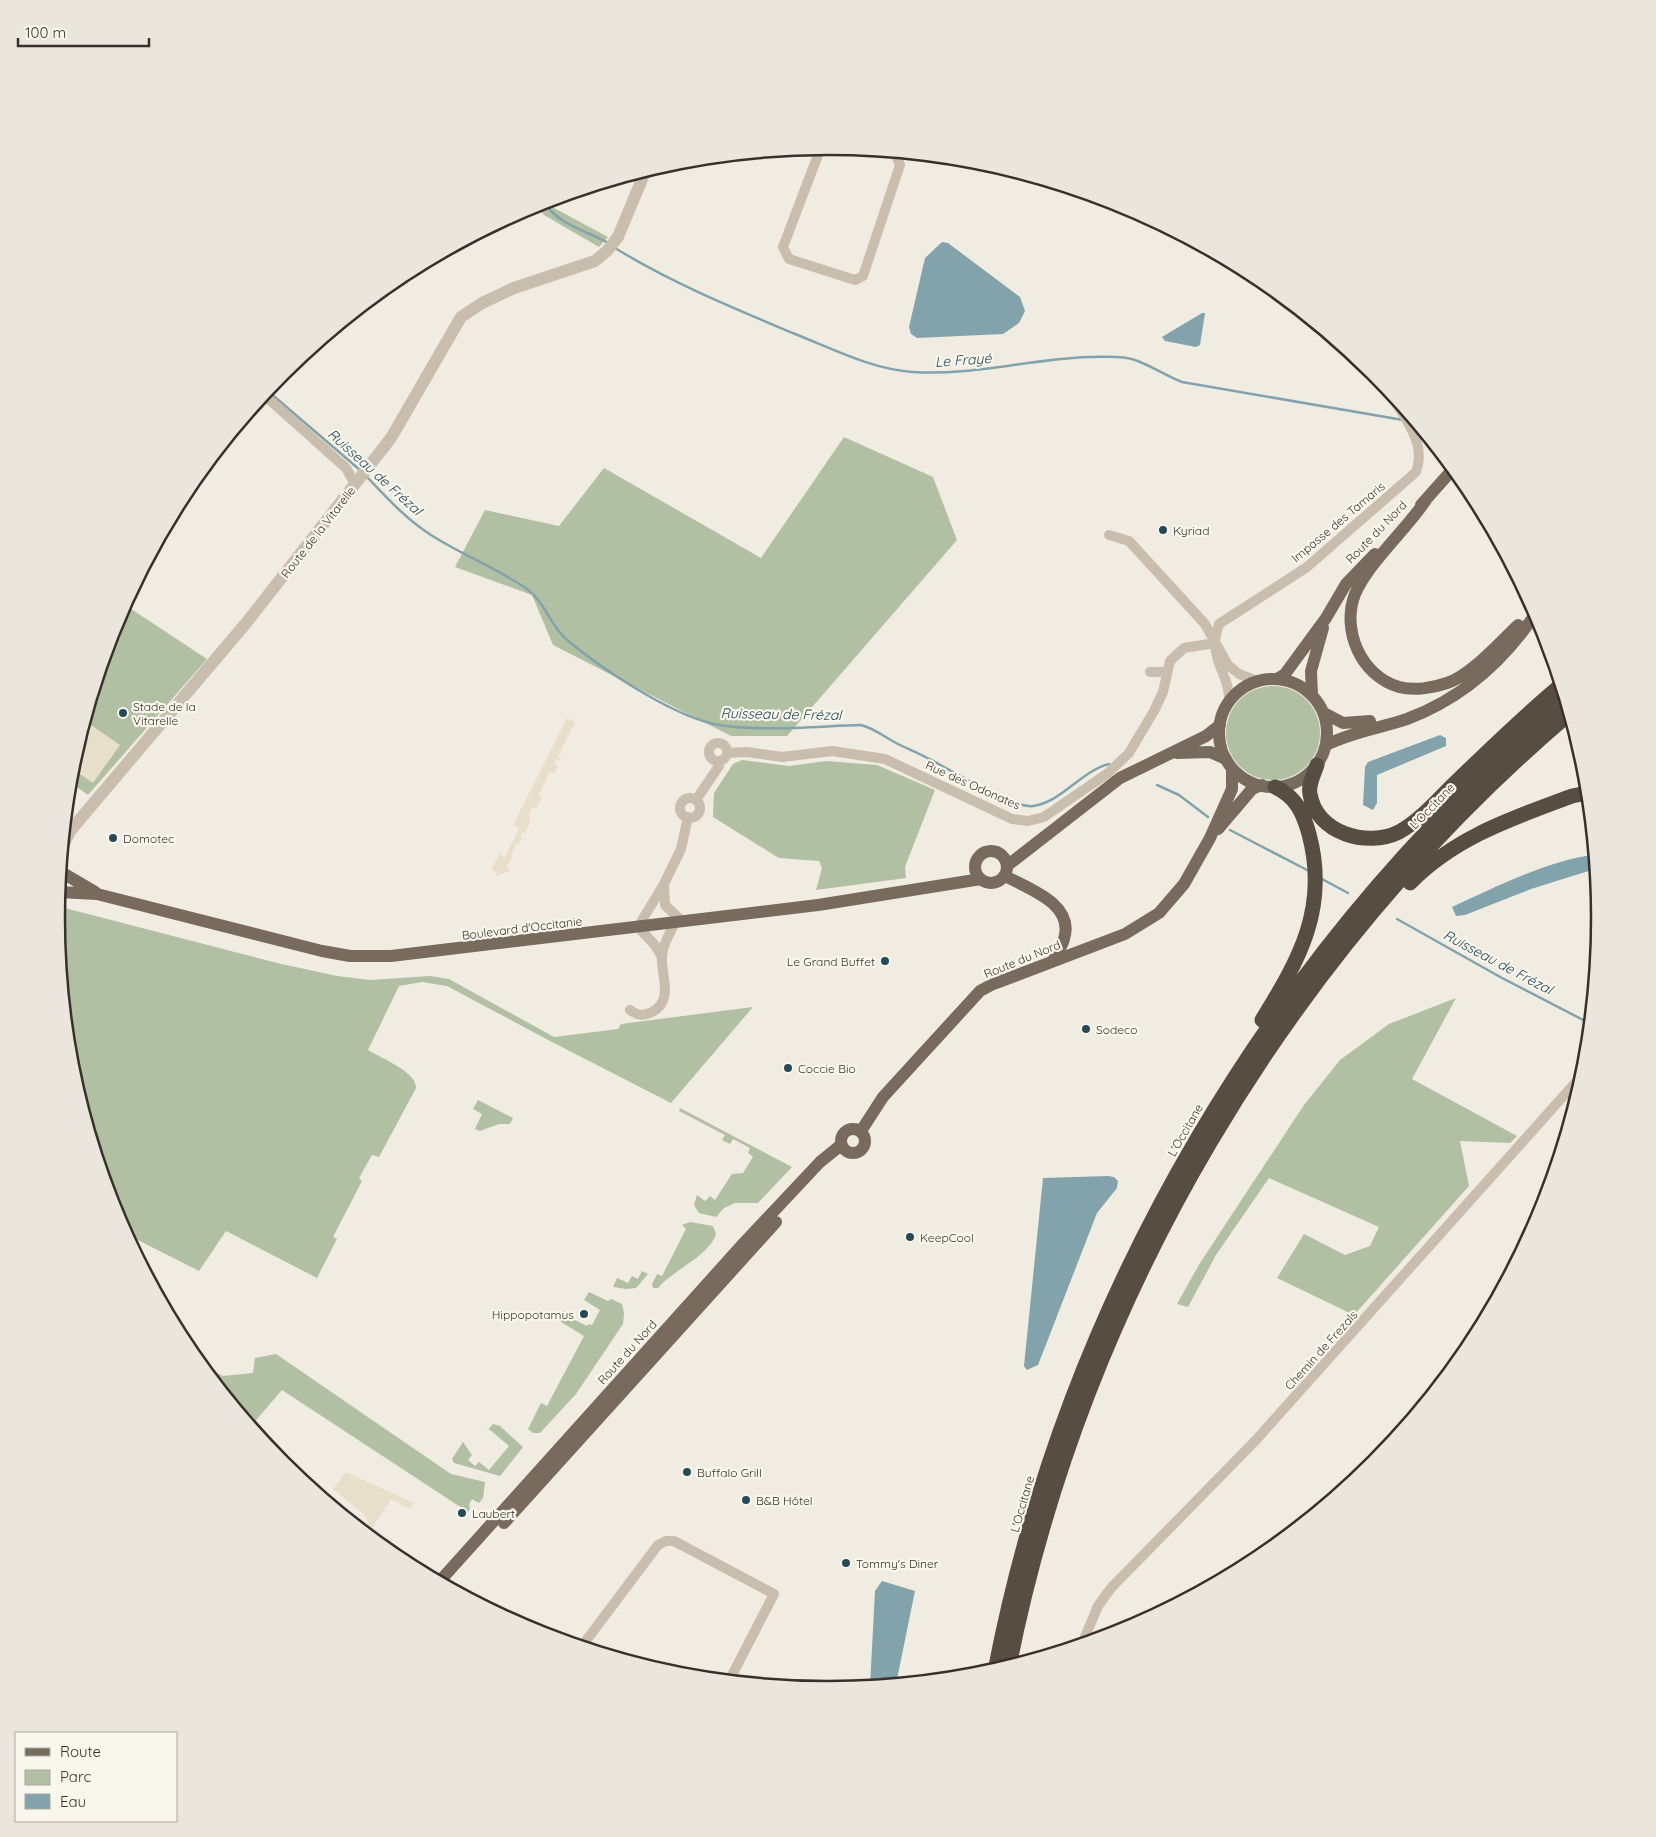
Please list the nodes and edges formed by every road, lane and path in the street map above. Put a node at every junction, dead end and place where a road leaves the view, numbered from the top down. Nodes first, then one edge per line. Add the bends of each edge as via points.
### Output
1 (818, 155) edge
2 (897, 159) edge
3 (643, 178) edge
4 (269, 399) edge
5 (1403, 417) edge
6 (1448, 475) edge
7 (357, 481) junction
8 (1426, 500) junction
9 (1109, 535) dead end
10 (1526, 612) edge
11 (1326, 618) junction
12 (1530, 621) edge
13 (1518, 625) junction
14 (1215, 643) junction
15 (1150, 672) dead end
16 (1166, 672) junction
17 (1277, 679) junction
18 (1257, 681) junction
19 (1556, 690) edge
20 (1312, 695) junction
21 (1229, 702) junction
22 (1560, 705) edge
23 (1324, 713) junction
24 (1564, 718) edge
25 (1220, 726) junction
26 (1326, 745) junction
27 (727, 752) junction
28 (1172, 754) junction
29 (718, 761) junction
30 (1229, 763) junction
31 (1317, 765) junction
32 (1269, 786) junction
33 (1580, 794) edge
34 (71, 828) edge
35 (1210, 838) junction
36 (1031, 847) junction
37 (1001, 853) junction
38 (975, 867) junction
39 (1006, 871) junction
40 (67, 875) edge
41 (981, 879) junction
42 (954, 882) junction
43 (664, 884) junction
44 (66, 892) edge
45 (98, 894) junction
46 (679, 923) junction
47 (638, 927) junction
48 (662, 957) junction
49 (1053, 961) junction
50 (1321, 976) junction
51 (630, 1010) dead end
52 (1571, 1088) edge
53 (1222, 1097) junction
54 (861, 1132) junction
55 (843, 1148) junction
56 (443, 1577) edge
57 (451, 1582) edge
58 (1085, 1636) edge
59 (585, 1642) edge
60 (1011, 1659) edge
61 (997, 1662) edge
62 (731, 1675) edge

1 - 2 street via 784,247 789,259 855,280 864,276 900,165
3 - 7 street, Route de la Vitarelle via 626,221 611,246 595,261 514,288 482,303 461,318 416,398
4 - 7 street
5 - 14 street, Impasse des Tamaris via 1420,446 1416,472 1307,567 1219,624
6 - 8 main road, Route du Nord
7 - 34 street, Route de la Vitarelle via 241,629
8 - 11 main road, Route du Nord via 1346,584
8 - 13 main road via 1355,594 1350,615 1352,638 1362,658 1375,675 1399,687 1427,689 1464,674
9 - 14 street via 1129,540 1205,624
10 - 13 main road
11 - 17 main road, Route du Nord via 1285,674
11 - 20 main road, Route du Nord via 1311,671
12 - 26 main road via 1490,669 1454,696 1407,718 1356,732
13 - 23 main road via 1466,679 1405,712 1357,724 1343,723
14 - 16 street, Rue des Odonates via 1184,648 1170,661
14 - 18 street via 1228,665 1239,674
14 - 21 street via 1228,681
15 - 16 street
16 - 27 street, Rue des Odonates via 1163,692 1129,753 1108,773 1044,817 1028,821 1012,819 871,755 820,751 782,757
17 - 18 main road
17 - 20 main road via 1296,684
18 - 21 main road via 1242,689
19 - 31 highway via 1421,816 1398,832 1382,838 1351,836 1335,829 1320,816 1310,794
20 - 23 main road
21 - 25 main road
22 - 53 highway, L'Occitane via 1459,798 1381,883 1312,967
23 - 26 main road via 1328,729
24 - 50 highway via 1499,777 1414,865
25 - 28 main road, Boulevard d'Occitanie
25 - 30 main road via 1220,742
26 - 31 main road
27 - 29 street via 724,759
27 - 29 street via 721,744 711,747 710,756
28 - 30 main road, Boulevard d'Occitanie via 1210,752
28 - 36 main road, Boulevard d'Occitanie via 1120,778
29 - 43 street via 719,766 696,800 689,798 680,805 682,813 688,817 681,849
30 - 32 main road via 1246,779
30 - 35 main road, Route du Nord via 1232,789
31 - 32 main road via 1298,780
32 - 35 main road, Route du Nord via 1252,789
32 - 53 highway via 1291,796 1305,822 1316,875 1313,917 1300,953
33 - 50 highway via 1500,823 1446,852 1421,872
35 - 49 main road, Route du Nord via 1184,884 1160,913 1125,934
36 - 37 main road, Boulevard d'Occitanie
36 - 39 main road, Boulevard d'Occitanie
37 - 38 main road, Boulevard d'Occitanie via 992,850 982,853
37 - 39 main road
38 - 41 main road
38 - 42 main road, Boulevard d'Occitanie
39 - 41 main road, Boulevard d'Occitanie via 993,883
39 - 49 main road via 1059,909 1065,924 1064,939
40 - 45 main road, Boulevard d'Occitanie
41 - 42 main road, Boulevard d'Occitanie
42 - 46 main road, Boulevard d'Occitanie via 884,896
43 - 46 street via 665,905
43 - 47 street
44 - 45 main road, Boulevard d'Occitanie
45 - 47 main road, Boulevard d'Occitanie via 350,956 437,952
46 - 47 main road, Boulevard d'Occitanie
46 - 48 street via 664,943
47 - 48 street
48 - 51 street via 666,985 662,1002 645,1015 637,1015
49 - 54 main road, Route du Nord via 991,985 973,997 883,1097
50 - 60 highway via 1254,1072 1207,1148 1129,1298 1093,1382 1057,1480
52 - 58 street, Chemin de Frezals via 1256,1440 1111,1588 1098,1606
53 - 61 highway, L'Occitane via 1136,1251 1082,1374 1047,1472 1014,1584
54 - 55 main road via 853,1128 846,1131 841,1137
54 - 55 main road via 864,1146 857,1153
55 - 56 main road, Route du Nord via 820,1162 737,1250
55 - 57 main road, Route du Nord
59 - 62 street via 658,1545 674,1541 774,1594

